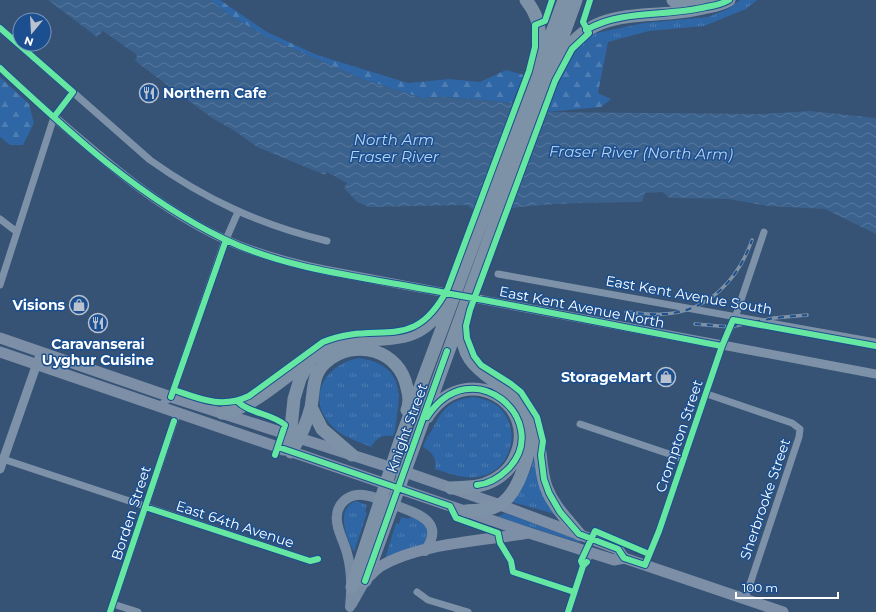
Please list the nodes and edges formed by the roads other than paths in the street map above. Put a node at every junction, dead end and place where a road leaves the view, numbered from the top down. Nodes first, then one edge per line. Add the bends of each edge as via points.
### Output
1 (526, 0) edge
2 (564, 0) edge
3 (576, 0) edge
4 (673, 0) edge
5 (708, 0) edge
6 (729, 0) edge
7 (0, 28) edge
8 (0, 68) edge
9 (543, 72) junction
10 (73, 92) junction
11 (54, 117) junction
12 (238, 212) junction
13 (0, 219) edge
14 (17, 232) junction
15 (764, 232) dead end
16 (226, 240) junction
17 (327, 241) dead end
18 (498, 274) dead end
19 (0, 285) edge
20 (453, 304) junction
21 (736, 315) junction
22 (0, 338) edge
23 (876, 342) edge
24 (722, 346) junction
25 (0, 352) edge
26 (41, 352) junction
27 (309, 362) junction
28 (36, 366) junction
29 (876, 374) edge
30 (707, 394) junction
31 (171, 397) junction
32 (158, 407) junction
33 (311, 407) junction
34 (222, 413) junction
35 (177, 414) junction
36 (530, 423) junction
37 (580, 424) dead end
38 (294, 438) junction
39 (405, 447) junction
40 (287, 450) junction
41 (352, 455) junction
42 (2, 459) edge
43 (684, 459) junction
44 (0, 469) edge
45 (451, 488) junction
46 (500, 505) junction
47 (145, 507) junction
48 (384, 510) junction
49 (466, 511) junction
50 (529, 533) junction
51 (579, 534) junction
52 (425, 551) junction
53 (588, 552) junction
54 (624, 558) junction
55 (318, 559) dead end
56 (645, 565) junction
57 (365, 581) junction
58 (352, 587) junction
59 (417, 592) dead end
60 (745, 599) junction
61 (113, 604) junction
62 (350, 610) edge
63 (110, 612) edge
64 (138, 612) edge
65 (468, 612) edge
66 (568, 612) edge
67 (782, 612) edge

1 - 9 highway via 541,34 538,55
2 - 9 highway, Knight Street
3 - 9 highway, Knight Street
4 - 5 highway
6 - 9 highway via 694,10 623,17 598,23 573,40 558,62
7 - 10 street
8 - 11 street, East Kent Avenue North
9 - 20 highway, Knight Street
9 - 20 highway, Knight Street via 458,284
10 - 11 street
10 - 12 street via 150,160 196,190
11 - 14 street
11 - 16 street, East Kent Avenue North via 123,177 148,195
12 - 16 street
12 - 17 street via 290,232
13 - 14 street
14 - 19 street
15 - 21 street, Crompton Street
16 - 24 street, East Kent Avenue North via 324,270
16 - 31 street
18 - 21 street, East Kent Avenue South
20 - 27 highway via 410,336 344,341 320,352
20 - 36 highway via 464,316 461,337 471,362 508,390 525,411
20 - 39 highway, Knight Street
21 - 23 street, East Kent Avenue South
21 - 24 street, Crompton Street
22 - 26 main road
24 - 29 street, East Kent Avenue North
24 - 30 street, Crompton Street
25 - 28 main road
26 - 28 street
26 - 31 main road
27 - 34 highway via 251,402 236,410
27 - 38 highway via 294,399 291,428
28 - 32 main road
28 - 42 street
30 - 43 street, Crompton Street
30 - 60 street, Sherbrooke Street via 792,423 800,429
31 - 32 street
31 - 34 main road
32 - 35 main road
33 - 38 highway
33 - 39 highway via 313,384 324,363 350,349 364,348 374,351 398,366 405,380 408,406
33 - 41 highway via 322,429
34 - 38 main road
35 - 40 main road
35 - 47 street, Borden Street
36 - 46 highway via 530,444 523,471
36 - 51 highway via 536,431 544,479 549,493 560,512
37 - 43 street
38 - 40 highway
38 - 41 main road
39 - 45 highway via 434,406 454,392 463,389 484,390 507,403 516,416 520,431 518,452 512,464 503,474 484,485
39 - 48 highway, Knight Street
40 - 49 main road
41 - 45 main road
42 - 44 street
42 - 47 street, East 64th Avenue
43 - 56 street, Crompton Street
45 - 46 main road
46 - 49 highway via 491,509
46 - 51 main road
47 - 55 street, East 64th Avenue via 310,561
47 - 61 street, Borden Street
48 - 57 highway, Knight Street
48 - 58 highway, Knight Street
49 - 50 main road
50 - 52 main road
50 - 53 main road
51 - 54 main road via 618,549
52 - 57 main road via 394,559 380,567
52 - 58 main road via 433,531 421,515 361,494 350,496 342,501 337,514 338,526 348,555
53 - 54 main road via 614,560
53 - 66 street via 581,561 583,566
54 - 56 main road
56 - 60 main road
57 - 62 main road, Knight Street
58 - 62 main road, Knight Street
59 - 65 street via 428,600
60 - 67 main road
61 - 63 street, Borden Street
61 - 64 street

